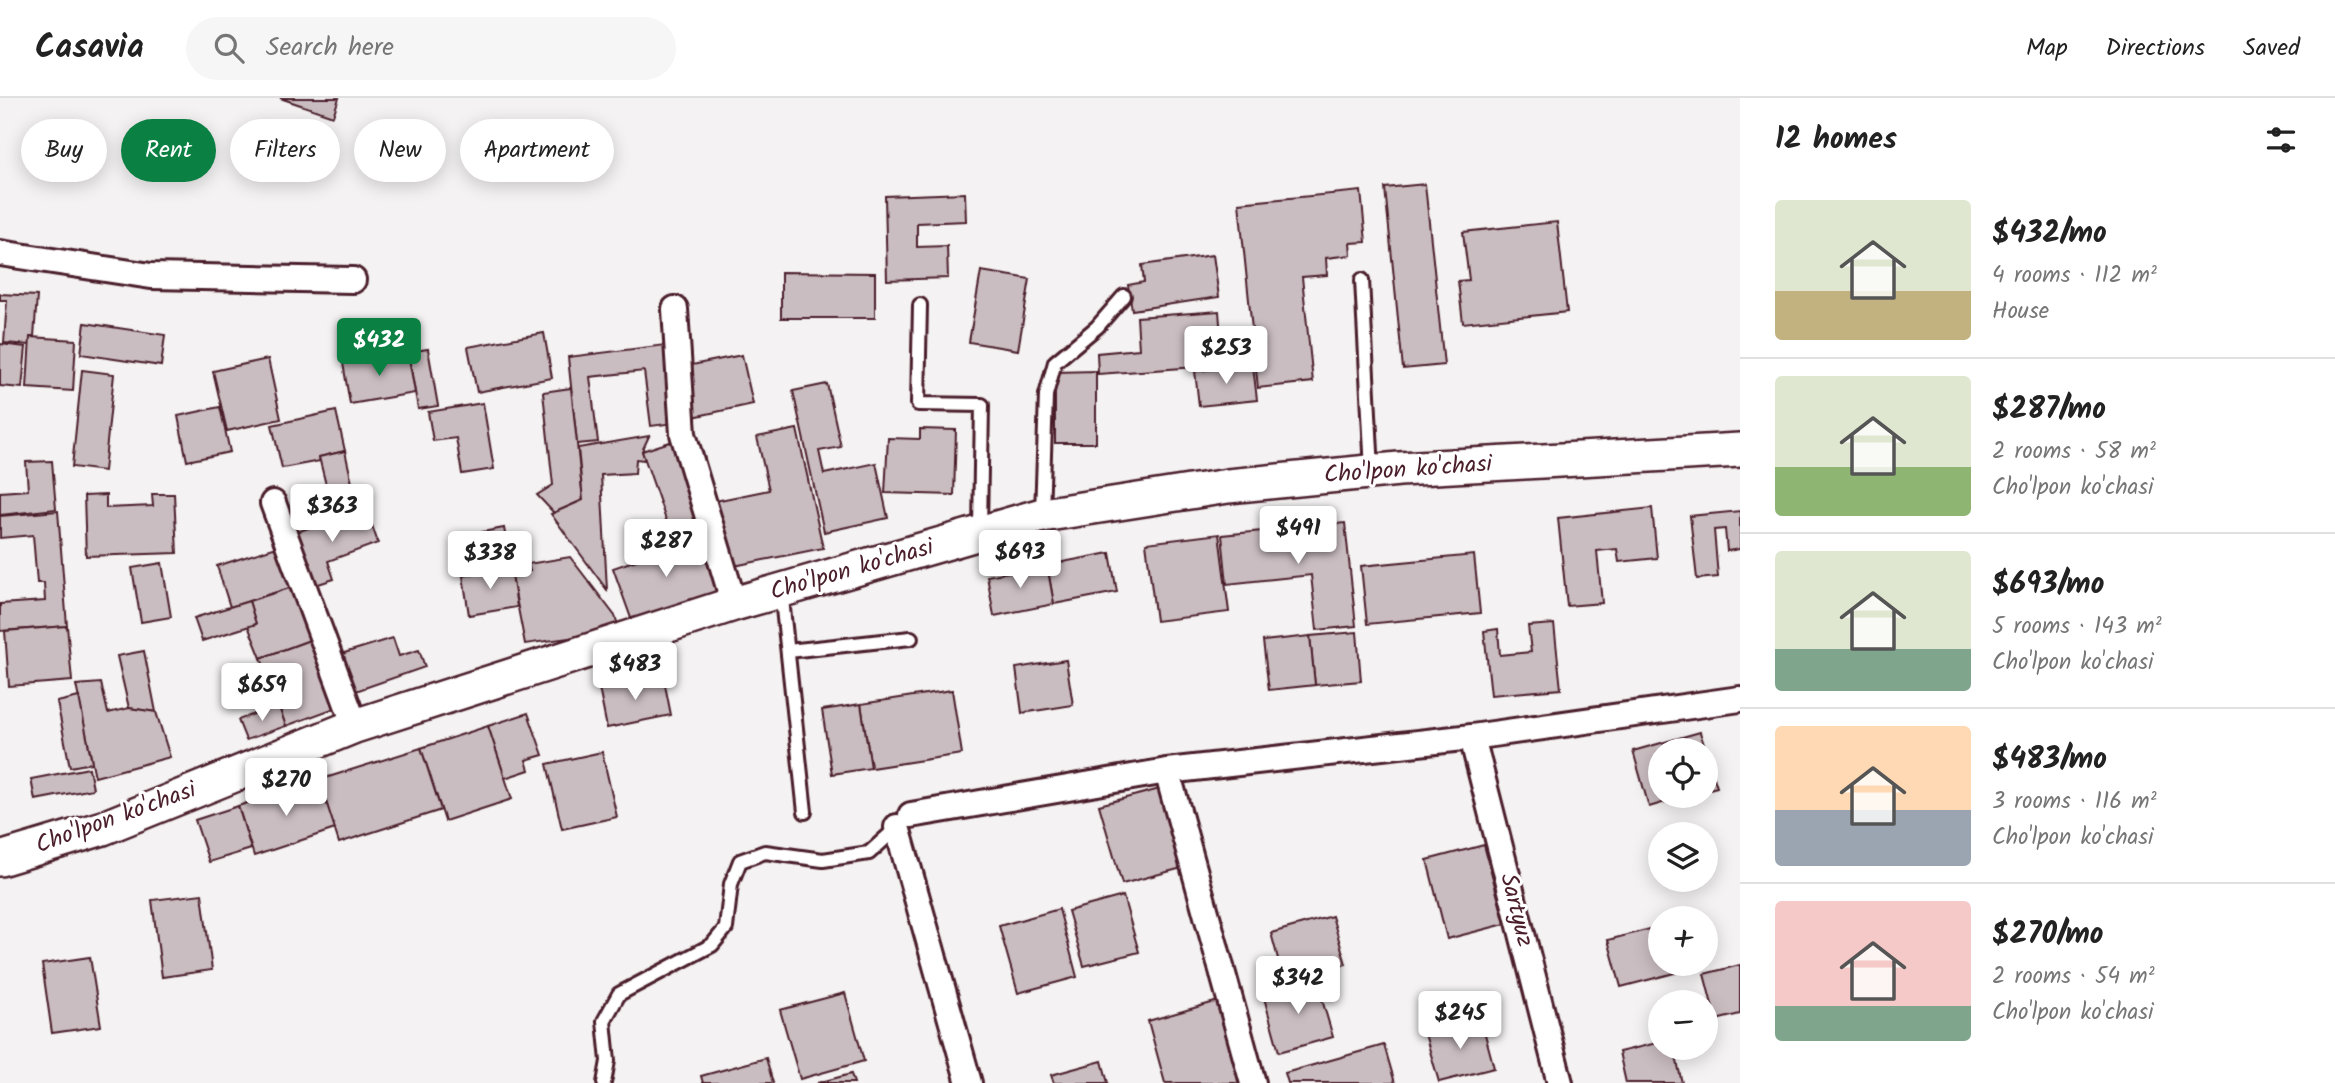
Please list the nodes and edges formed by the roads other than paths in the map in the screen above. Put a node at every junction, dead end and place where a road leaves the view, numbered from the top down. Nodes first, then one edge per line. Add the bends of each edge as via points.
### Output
1 (0, 253) edge
2 (353, 280) dead end
3 (1362, 280) dead end
4 (1124, 296) dead end
5 (920, 305) dead end
6 (675, 309) dead end
7 (1740, 450) edge
8 (1372, 472) junction
9 (273, 503) dead end
10 (1042, 515) junction
11 (980, 533) junction
12 (781, 590) junction
13 (734, 604) junction
14 (911, 638) dead end
15 (788, 651) junction
16 (1740, 699) edge
17 (355, 726) junction
18 (1472, 737) junction
19 (1167, 771) junction
20 (805, 813) dead end
21 (904, 821) junction
22 (0, 859) edge
23 (604, 1083) edge
24 (969, 1083) edge
25 (1253, 1083) edge
26 (1560, 1083) edge

1 - 2 street via 151,276
3 - 8 lane
4 - 10 lane via 1097,327 1055,362 1046,395
5 - 11 lane via 918,404 982,405
6 - 13 street via 682,434
7 - 8 main road, Cho'lpon ko'chasi
8 - 10 main road, Cho'lpon ko'chasi via 1228,486
9 - 17 street
10 - 11 main road, Cho'lpon ko'chasi
11 - 12 main road, Cho'lpon ko'chasi
12 - 13 main road, Cho'lpon ko'chasi
12 - 15 lane
13 - 17 main road, Cho'lpon ko'chasi
14 - 15 lane
15 - 20 lane
16 - 18 street
17 - 22 main road, Cho'lpon ko'chasi via 103,828
18 - 19 street
18 - 26 street, Sartyuz
19 - 21 street
19 - 25 street
21 - 23 lane via 869,853 822,860 765,852 740,861 731,884 726,929 712,944 619,994 604,1021 608,1061
21 - 24 street

